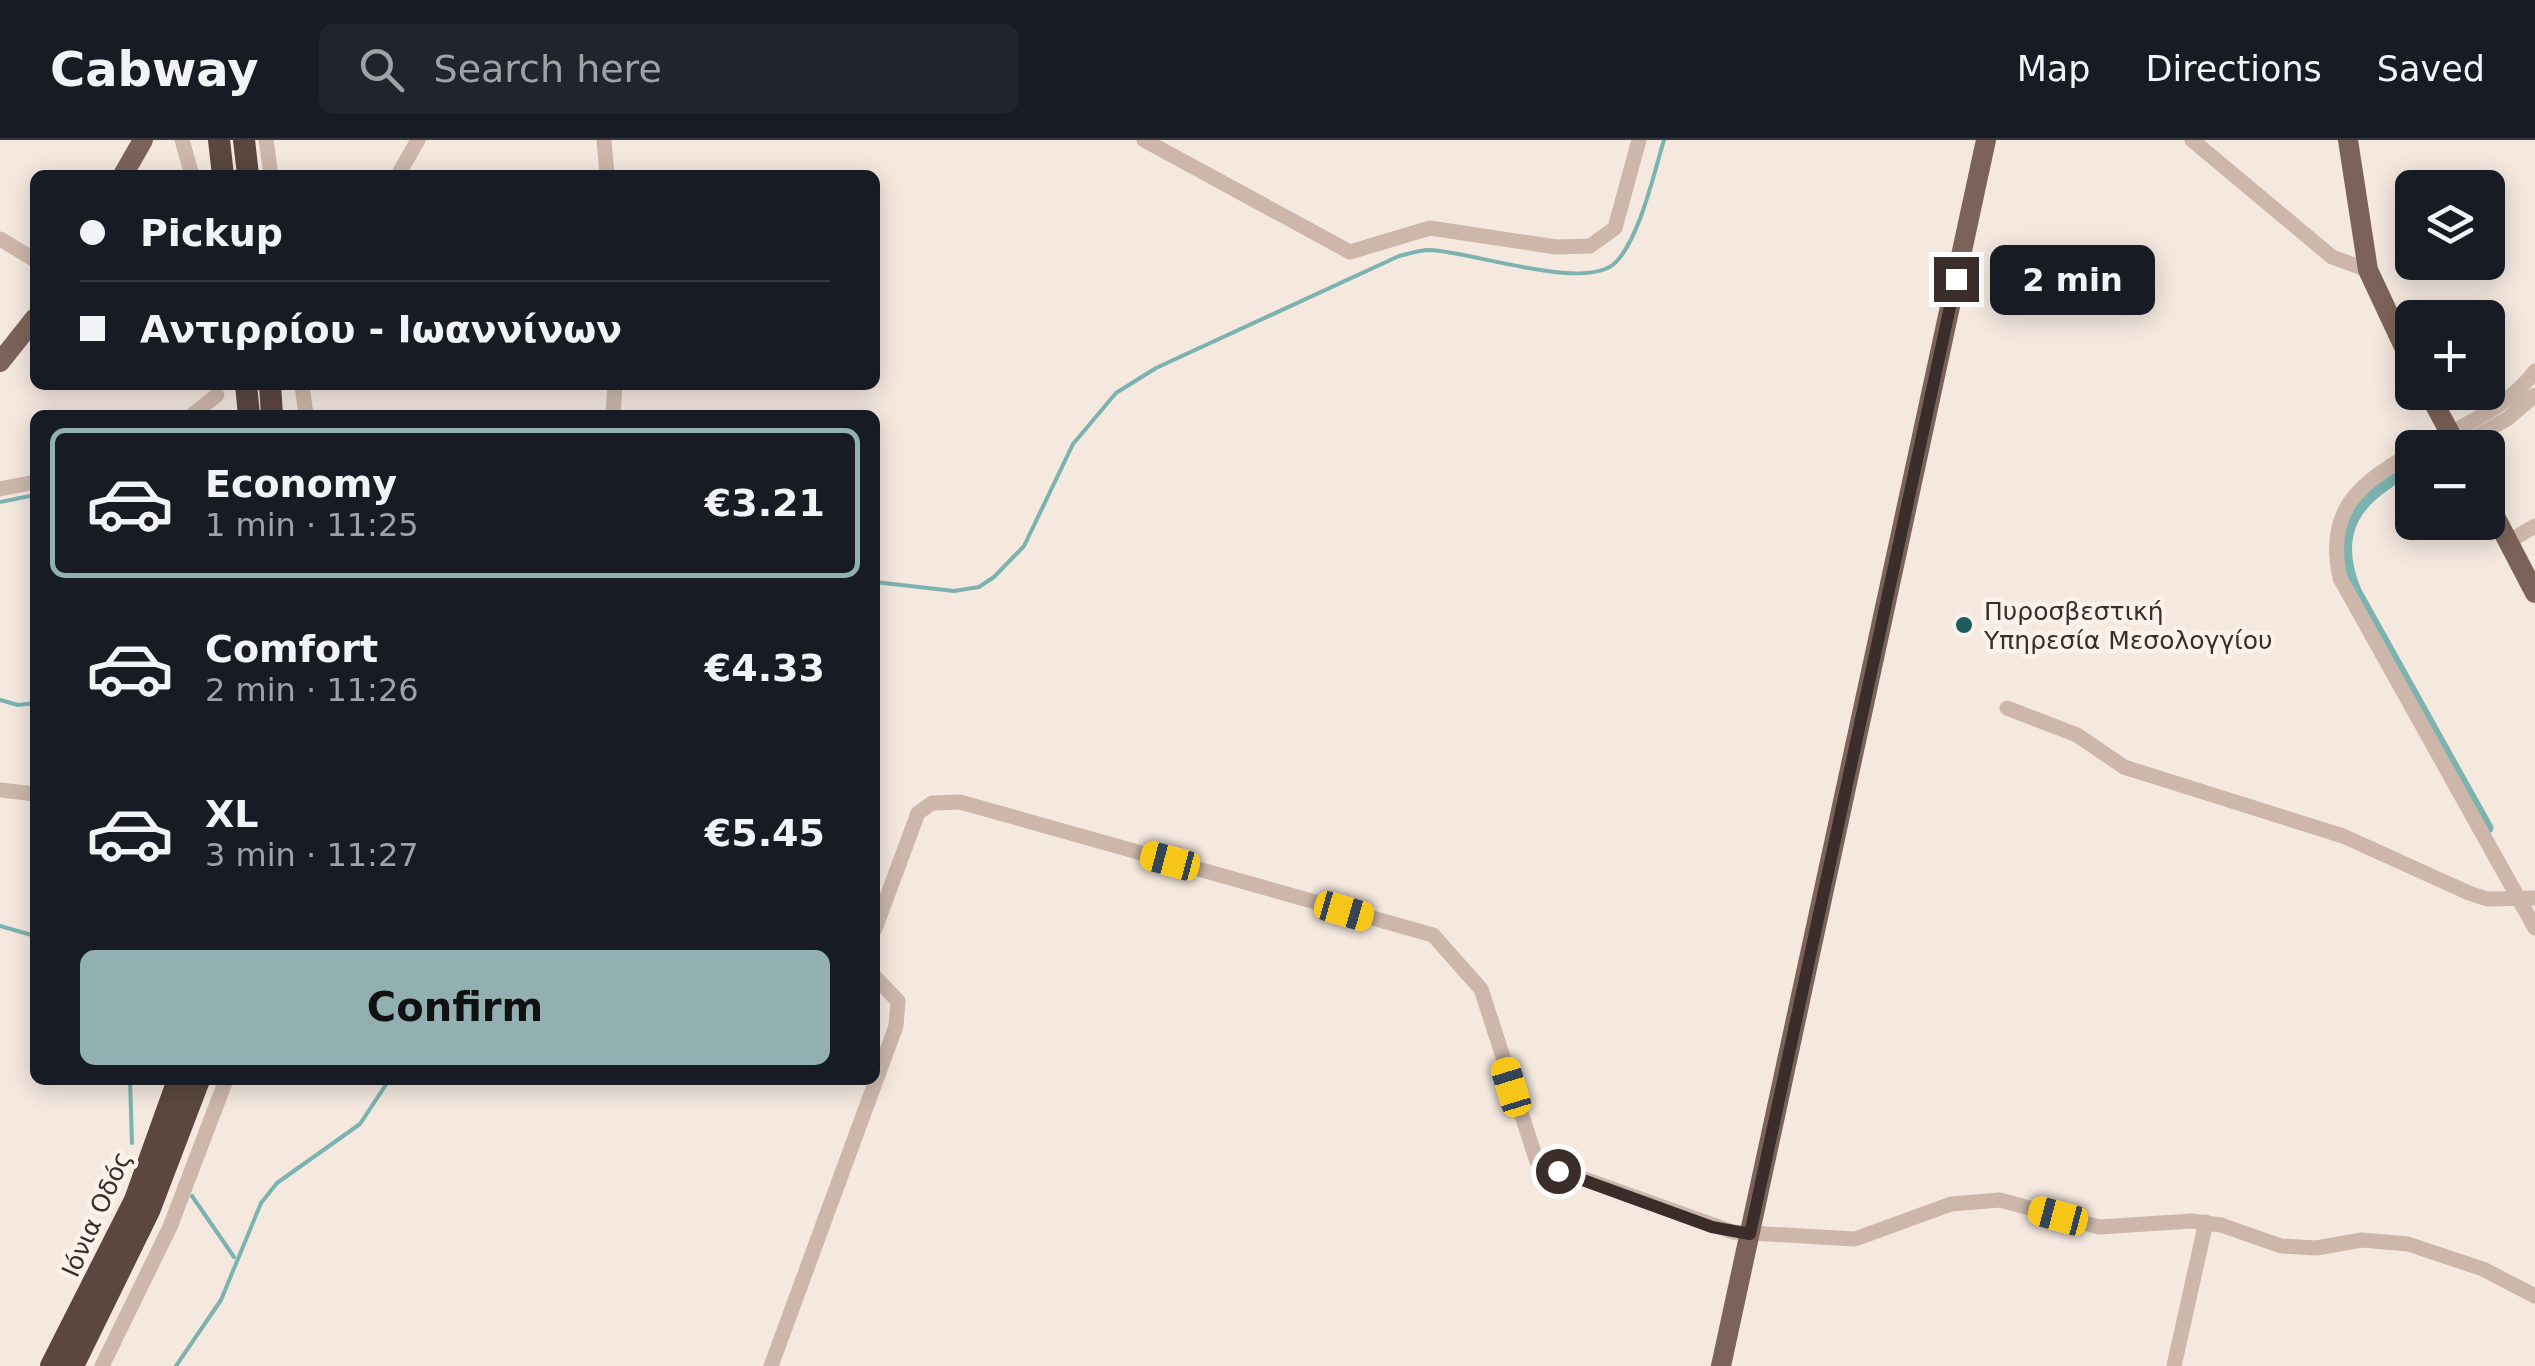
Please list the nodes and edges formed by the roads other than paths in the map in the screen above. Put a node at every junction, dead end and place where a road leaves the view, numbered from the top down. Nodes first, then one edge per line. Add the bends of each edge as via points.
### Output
1 (144, 140) edge
2 (182, 140) edge
3 (219, 140) edge
4 (244, 140) edge
5 (266, 140) edge
6 (418, 140) edge
7 (604, 140) edge
8 (1144, 140) edge
9 (1639, 140) edge
10 (1986, 140) edge
11 (2192, 140) edge
12 (2348, 140) edge
13 (126, 170) edge
14 (191, 170) edge
15 (222, 170) edge
16 (247, 170) edge
17 (270, 170) edge
18 (401, 170) edge
19 (607, 170) edge
20 (0, 239) edge
21 (30, 257) edge
22 (2368, 270) junction
23 (30, 324) edge
24 (2395, 328) edge
25 (0, 362) edge
26 (2535, 370) edge
27 (217, 390) edge
28 (2535, 395) edge
29 (197, 410) edge
30 (2470, 430) edge
31 (2482, 430) edge
32 (2395, 463) edge
33 (30, 483) edge
34 (0, 489) edge
35 (2535, 526) edge
36 (2505, 536) edge
37 (2508, 542) junction
38 (2535, 592) edge
39 (2008, 708) dead end
40 (0, 790) edge
41 (30, 793) edge
42 (2527, 899) edge
43 (880, 915) edge
44 (2535, 928) edge
45 (880, 983) edge
46 (880, 1070) edge
47 (176, 1085) edge
48 (197, 1085) edge
49 (224, 1085) edge
50 (874, 1085) edge
51 (2206, 1222) junction
52 (1750, 1234) junction
53 (2535, 1296) edge
54 (51, 1366) edge
55 (73, 1366) edge
56 (102, 1366) edge
57 (771, 1366) edge
58 (1721, 1366) edge
59 (2174, 1366) edge

1 - 13 main road
2 - 14 street
3 - 15 highway
4 - 16 highway
5 - 17 street
6 - 18 street
7 - 19 street
8 - 9 street via 1354,252 1430,228 1590,246 1614,228
10 - 52 main road
11 - 22 street via 2332,256
12 - 22 main road
20 - 21 street
22 - 24 main road
23 - 25 main road
26 - 30 street
27 - 29 street
28 - 31 street
32 - 42 street via 2371,478 2344,510 2340,578
33 - 34 street
35 - 37 street
36 - 37 main road
37 - 38 main road
39 - 42 street via 2077,735 2124,767 2342,836 2487,898
40 - 41 street
42 - 44 street
43 - 52 street via 915,818 932,803 953,802 1433,935 1480,989 1537,1162 1712,1227
45 - 46 street via 898,1001
47 - 54 highway, Ιόνια Οδός via 136,1200
48 - 55 highway, Ιόνια Οδός via 150,1211
49 - 56 street via 178,1209
50 - 57 street
51 - 52 street via 2099,1226 1978,1200 1855,1239
51 - 53 street via 2281,1246 2408,1244
51 - 59 street
52 - 58 main road

